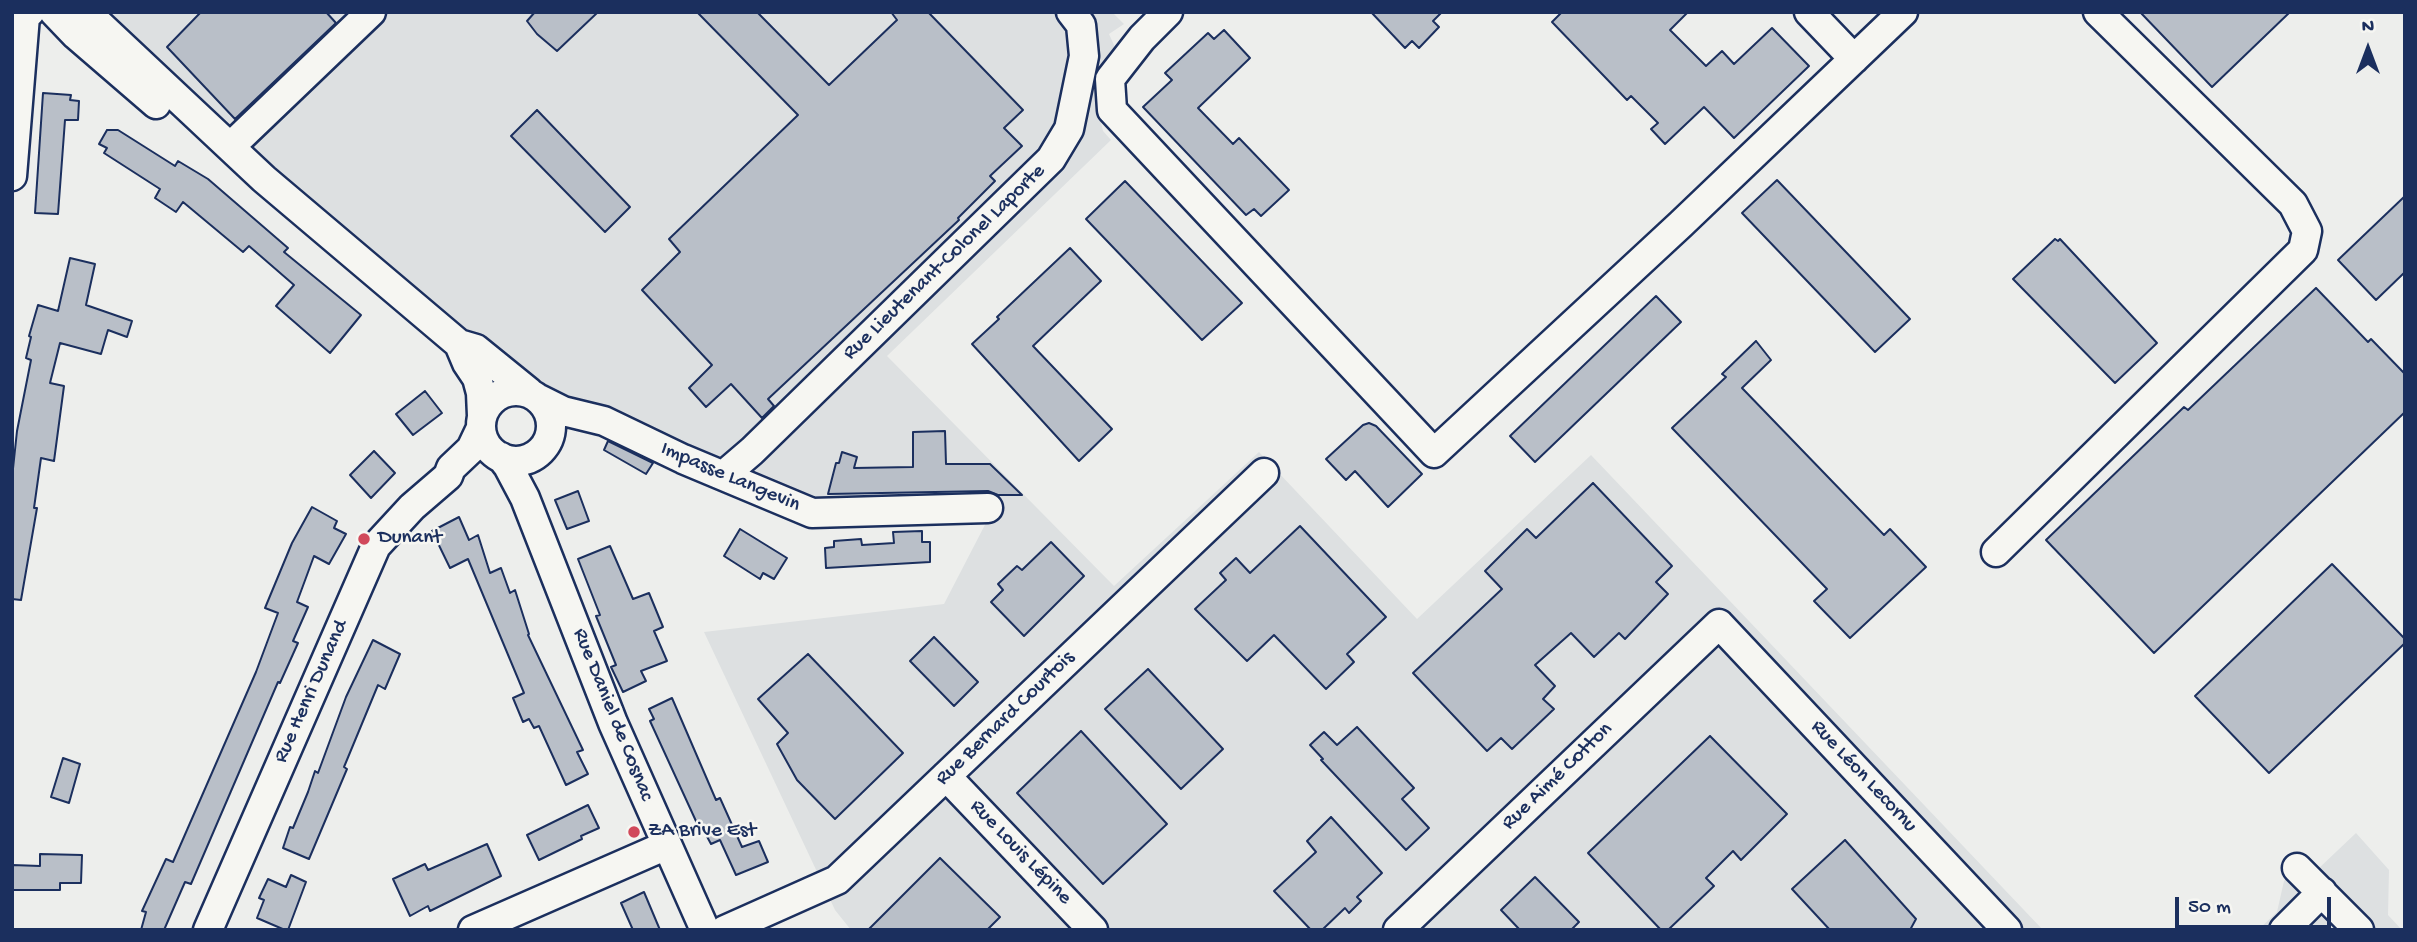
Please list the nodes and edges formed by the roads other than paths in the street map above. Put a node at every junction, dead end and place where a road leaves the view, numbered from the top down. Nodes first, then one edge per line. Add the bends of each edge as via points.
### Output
1 (54, 12) edge
2 (71, 12) edge
3 (86, 12) edge
4 (371, 12) edge
5 (1071, 12) edge
6 (1168, 12) edge
7 (1810, 12) edge
8 (1903, 12) edge
9 (2098, 12) edge
10 (22, 14) edge
11 (1854, 59) junction
12 (199, 118) junction
13 (230, 147) junction
14 (12, 176) edge
15 (264, 179) junction
16 (459, 344) junction
17 (534, 396) junction
18 (604, 421) junction
19 (481, 422) junction
20 (545, 446) junction
21 (499, 456) junction
22 (1264, 472) dead end
23 (724, 475) junction
24 (448, 476) junction
25 (525, 498) junction
26 (988, 509) dead end
27 (1996, 552) dead end
28 (1719, 624) joint
29 (946, 776) junction
30 (667, 845) junction
31 (2297, 868) dead end
32 (2322, 892) junction
33 (2005, 929) edge
34 (208, 930) edge
35 (473, 930) edge
36 (705, 930) edge
37 (725, 930) edge
38 (1093, 930) edge
39 (1398, 930) edge
40 (2284, 930) edge
41 (2359, 930) edge

1 - 15 street via 186,129
2 - 12 street via 170,106
3 - 12 street
4 - 13 street
5 - 23 street, Rue Lieutenant-Colonel Laporte via 1081,25 1084,57 1069,129 1051,159
6 - 11 street via 1110,79 1112,110 1434,453
7 - 11 street
8 - 11 street
9 - 27 street via 2293,204 2307,231 2303,250
10 - 14 street
12 - 13 street
13 - 15 street
15 - 16 street
16 - 17 street via 476,349
16 - 19 street via 477,378
17 - 18 street, Impasse Langevin via 563,411
17 - 19 street via 517,390 504,392 488,405
17 - 20 street via 547,408 551,420
18 - 20 street via 572,428
18 - 23 street, Impasse Langevin
19 - 21 street via 484,440
19 - 24 street, Rue Henri Dunand via 471,449
20 - 21 street via 519,461
20 - 25 street via 530,475
21 - 24 street, Rue Henri Dunand via 458,476
21 - 25 street, Rue Daniel de Cosnac
22 - 29 street, Rue Bernard Courtois
23 - 26 street, Impasse Langevin via 813,513
24 - 34 street, Rue Henri Dunand via 376,546
25 - 30 street, Rue Daniel de Cosnac via 613,723
28 - 33 street, Rue Léon Lecornu
28 - 39 street, Rue Aimé Cotton
29 - 37 street, Rue Bernard Courtois via 837,880
29 - 38 street, Rue Louis Lépine
30 - 35 street
30 - 36 street, Rue Daniel de Cosnac
31 - 32 street
32 - 40 street
32 - 41 street

